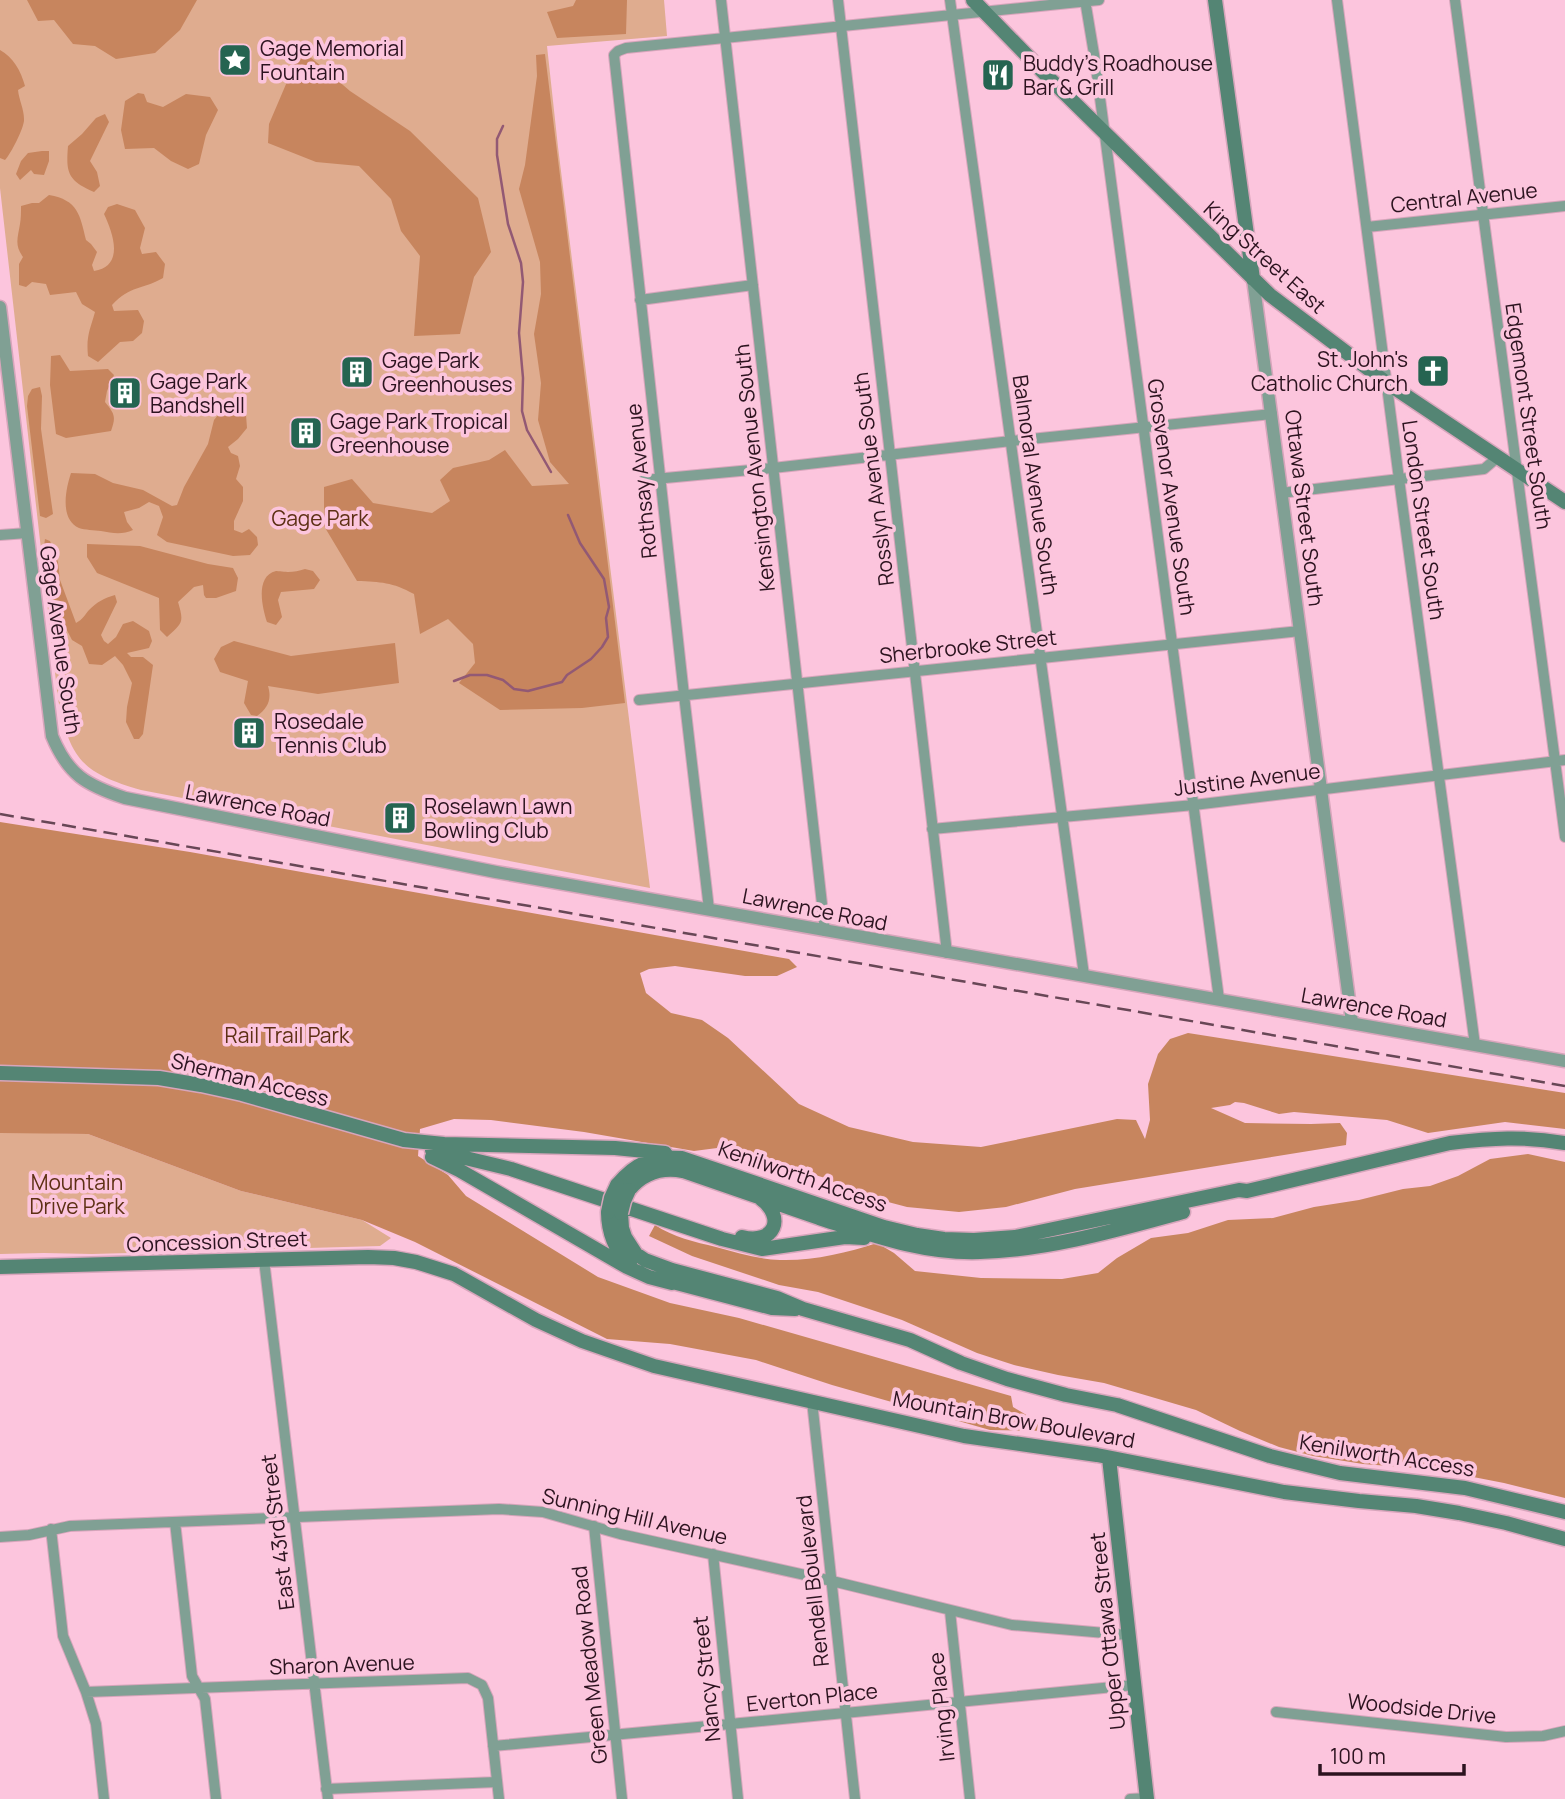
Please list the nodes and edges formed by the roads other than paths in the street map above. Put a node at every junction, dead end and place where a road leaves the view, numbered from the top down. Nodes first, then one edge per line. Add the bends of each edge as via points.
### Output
1 (721, 0) edge
2 (838, 0) edge
3 (950, 0) edge
4 (973, 0) edge
5 (1099, 0) edge
6 (1215, 0) edge
7 (1337, 0) edge
8 (1455, 0) edge
9 (1085, 1) edge
10 (985, 12) junction
11 (953, 15) junction
12 (841, 27) junction
13 (725, 39) junction
14 (1104, 133) junction
15 (1565, 206) edge
16 (1483, 214) junction
17 (1367, 227) junction
18 (1253, 279) junction
19 (753, 285) junction
20 (640, 300) junction
21 (0, 307) edge
22 (1387, 383) junction
23 (1272, 414) junction
24 (1143, 428) junction
25 (1011, 440) junction
26 (889, 454) junction
27 (1498, 457) junction
28 (773, 468) junction
29 (1516, 469) junction
30 (660, 478) junction
31 (1399, 479) junction
32 (644, 480) dead end
33 (1281, 494) junction
34 (1565, 502) edge
35 (27, 533) junction
36 (0, 536) edge
37 (1300, 631) junction
38 (1173, 644) junction
39 (1040, 658) junction
40 (914, 670) junction
41 (798, 683) junction
42 (684, 695) junction
43 (639, 700) dead end
44 (1560, 761) edge
45 (69, 766) joint
46 (1439, 776) junction
47 (1321, 790) junction
48 (1194, 805) junction
49 (1062, 818) junction
50 (932, 829) junction
51 (1565, 837) edge
52 (709, 909) junction
53 (825, 931) junction
54 (947, 953) junction
55 (1084, 975) junction
56 (1219, 999) junction
57 (1352, 1022) junction
58 (1475, 1045) junction
59 (1565, 1061) edge
60 (0, 1073) edge
61 (410, 1143) junction
62 (1565, 1143) edge
63 (444, 1144) junction
64 (682, 1157) junction
65 (623, 1188) junction
66 (1247, 1191) junction
67 (759, 1197) junction
68 (615, 1212) junction
69 (891, 1241) junction
70 (264, 1261) junction
71 (0, 1267) edge
72 (435, 1267) joint
73 (672, 1283) junction
74 (803, 1309) junction
75 (812, 1401) junction
76 (1109, 1458) junction
77 (1565, 1511) edge
78 (295, 1518) junction
79 (175, 1522) junction
80 (594, 1526) junction
81 (51, 1529) junction
82 (0, 1537) edge
83 (1565, 1539) edge
84 (713, 1554) junction
85 (832, 1581) junction
86 (950, 1611) junction
87 (1128, 1634) junction
88 (313, 1684) junction
89 (1134, 1685) junction
90 (200, 1688) junction
91 (86, 1692) junction
92 (960, 1702) junction
93 (846, 1712) junction
94 (1276, 1712) dead end
95 (730, 1724) junction
96 (1565, 1731) edge
97 (615, 1735) junction
98 (493, 1746) junction
99 (496, 1782) junction
100 (327, 1794) edge
101 (1147, 1798) edge
102 (104, 1799) edge
103 (216, 1799) edge
104 (499, 1799) edge
105 (622, 1799) edge
106 (738, 1799) edge
107 (855, 1799) edge
108 (971, 1799) edge
109 (1130, 1799) edge

1 - 13 street, Kensington Avenue South
2 - 12 street, Rosslyn Avenue South
3 - 11 street, Balmoral Avenue South
4 - 10 main road, King Street East
5 - 9 street
6 - 18 main road, Ottawa Street South
7 - 17 street, London Street South
8 - 16 street, Edgemont Street South
9 - 10 street
9 - 14 street, Grosvenor Avenue South
10 - 11 street
10 - 14 main road, King Street East
11 - 12 street
11 - 25 street, Balmoral Avenue South
12 - 13 street
12 - 26 street, Rosslyn Avenue South
13 - 19 street, Kensington Avenue South
13 - 20 street, Rothsay Avenue via 626,48 614,55
14 - 18 main road, King Street East
14 - 24 street, Grosvenor Avenue South
15 - 16 street, Central Avenue
16 - 17 street, Central Avenue
16 - 29 street, Edgemont Street South
17 - 22 street, London Street South
18 - 22 main road, King Street East
18 - 23 street, Ottawa Street South
19 - 20 street
19 - 28 street, Kensington Avenue South
20 - 30 street, Rothsay Avenue
21 - 35 street, Gage Avenue South
22 - 27 main road, King Street East
22 - 31 street, London Street South
23 - 24 street
23 - 33 street, Ottawa Street South
24 - 25 street
24 - 38 street, Grosvenor Avenue South
25 - 26 street
25 - 39 street, Balmoral Avenue South
26 - 28 street
26 - 40 street, Rosslyn Avenue South
27 - 29 main road, King Street East
27 - 31 street via 1484,469
28 - 30 street
28 - 41 street, Kensington Avenue South
29 - 34 main road, King Street East
29 - 44 street, Edgemont Street South
30 - 32 street
30 - 42 street, Rothsay Avenue
31 - 33 street
31 - 46 street, London Street South
33 - 37 street, Ottawa Street South
35 - 36 street
35 - 45 street, Gage Avenue South via 52,736
37 - 38 street, Sherbrooke Street
37 - 47 street, Ottawa Street South
38 - 39 street, Sherbrooke Street
38 - 48 street, Grosvenor Avenue South
39 - 40 street, Sherbrooke Street
39 - 49 street, Balmoral Avenue South
40 - 41 street, Sherbrooke Street
40 - 50 street, Rosslyn Avenue South
41 - 42 street, Sherbrooke Street
41 - 53 street, Kensington Avenue South
42 - 43 street, Sherbrooke Street
42 - 52 street, Rothsay Avenue
44 - 46 street, Justine Avenue
44 - 51 street, Edgemont Street South
45 - 52 street, Lawrence Road via 93,787 125,798 437,861
46 - 47 street, Justine Avenue
46 - 58 street, London Street South
47 - 48 street, Justine Avenue
47 - 57 street, Ottawa Street South
48 - 49 street, Justine Avenue
48 - 56 street, Grosvenor Avenue South
49 - 50 street, Justine Avenue
49 - 55 street, Balmoral Avenue South
50 - 54 street, Rosslyn Avenue South
52 - 53 street, Lawrence Road
53 - 54 street, Lawrence Road
54 - 55 street, Lawrence Road
55 - 56 street, Lawrence Road
56 - 57 street, Lawrence Road
57 - 58 street, Lawrence Road
58 - 59 street, Lawrence Road
60 - 61 main road, Sherman Access via 180,1081 242,1094
61 - 63 main road
61 - 69 main road via 511,1169 753,1248 855,1237
61 - 73 main road via 627,1267
62 - 66 main road, Kenilworth Access via 1535,1138 1450,1143
63 - 64 main road via 645,1150
63 - 67 main road via 544,1170 755,1240 770,1233 774,1223 771,1209
64 - 65 main road, Kenilworth Access via 649,1160 634,1168
64 - 66 main road, Kenilworth Access via 884,1227 944,1239 1015,1237
65 - 67 main road, Kenilworth Access via 653,1172 674,1169
65 - 68 main road, bridge via 624,1201
66 - 69 main road, Kenilworth Access via 1130,1226 1032,1247 978,1252
67 - 69 main road, Kenilworth Access
68 - 73 main road, Kenilworth Access via 611,1234 624,1259
68 - 74 main road, Kenilworth Access via 625,1237 645,1260
70 - 71 main road, Concession Street
70 - 72 main road, Concession Street via 394,1258
70 - 78 street, East 43rd Street
72 - 75 main road, Mountain Brow Boulevard via 582,1341 642,1362
73 - 74 main road, Kenilworth Access via 772,1308
74 - 77 main road, Kenilworth Access via 910,1340 1007,1379 1117,1405 1270,1456 1340,1473 1465,1489
75 - 76 main road, Mountain Brow Boulevard via 964,1436
75 - 85 street, Rendell Boulevard
76 - 83 main road, Mountain Brow Boulevard via 1284,1492 1448,1511
76 - 87 main road, Upper Ottawa Street
78 - 79 street, Sunning Hill Avenue
78 - 80 street, Sunning Hill Avenue via 499,1509 543,1512
78 - 88 street, East 43rd Street
79 - 81 street, Sunning Hill Avenue
79 - 90 street via 192,1675
80 - 84 street, Sunning Hill Avenue
80 - 97 street, Green Meadow Road
81 - 82 street, Sunning Hill Avenue
81 - 91 street via 63,1636
84 - 85 street, Sunning Hill Avenue
84 - 95 street, Nancy Street
85 - 86 street, Sunning Hill Avenue
85 - 93 street, Rendell Boulevard
86 - 87 street, Sunning Hill Avenue via 1012,1625
86 - 92 street, Irving Place
87 - 89 main road, Upper Ottawa Street
88 - 90 street, Sharon Avenue
88 - 98 street, Sharon Avenue via 468,1678 482,1685 488,1698
88 - 100 street, East 43rd Street
89 - 92 street, Everton Place
89 - 101 main road, Upper Ottawa Street
90 - 91 street, Sharon Avenue
90 - 103 street
91 - 102 street via 96,1724
92 - 93 street, Everton Place
92 - 108 street, Irving Place
93 - 95 street, Everton Place
93 - 107 street, Rendell Boulevard
94 - 96 street, Woodside Drive via 1506,1737
95 - 97 street, Everton Place
95 - 106 street, Nancy Street
97 - 98 street, Everton Place
97 - 105 street, Green Meadow Road
98 - 99 street, Sharon Avenue
99 - 100 street
99 - 104 street, Sharon Avenue
101 - 109 street

